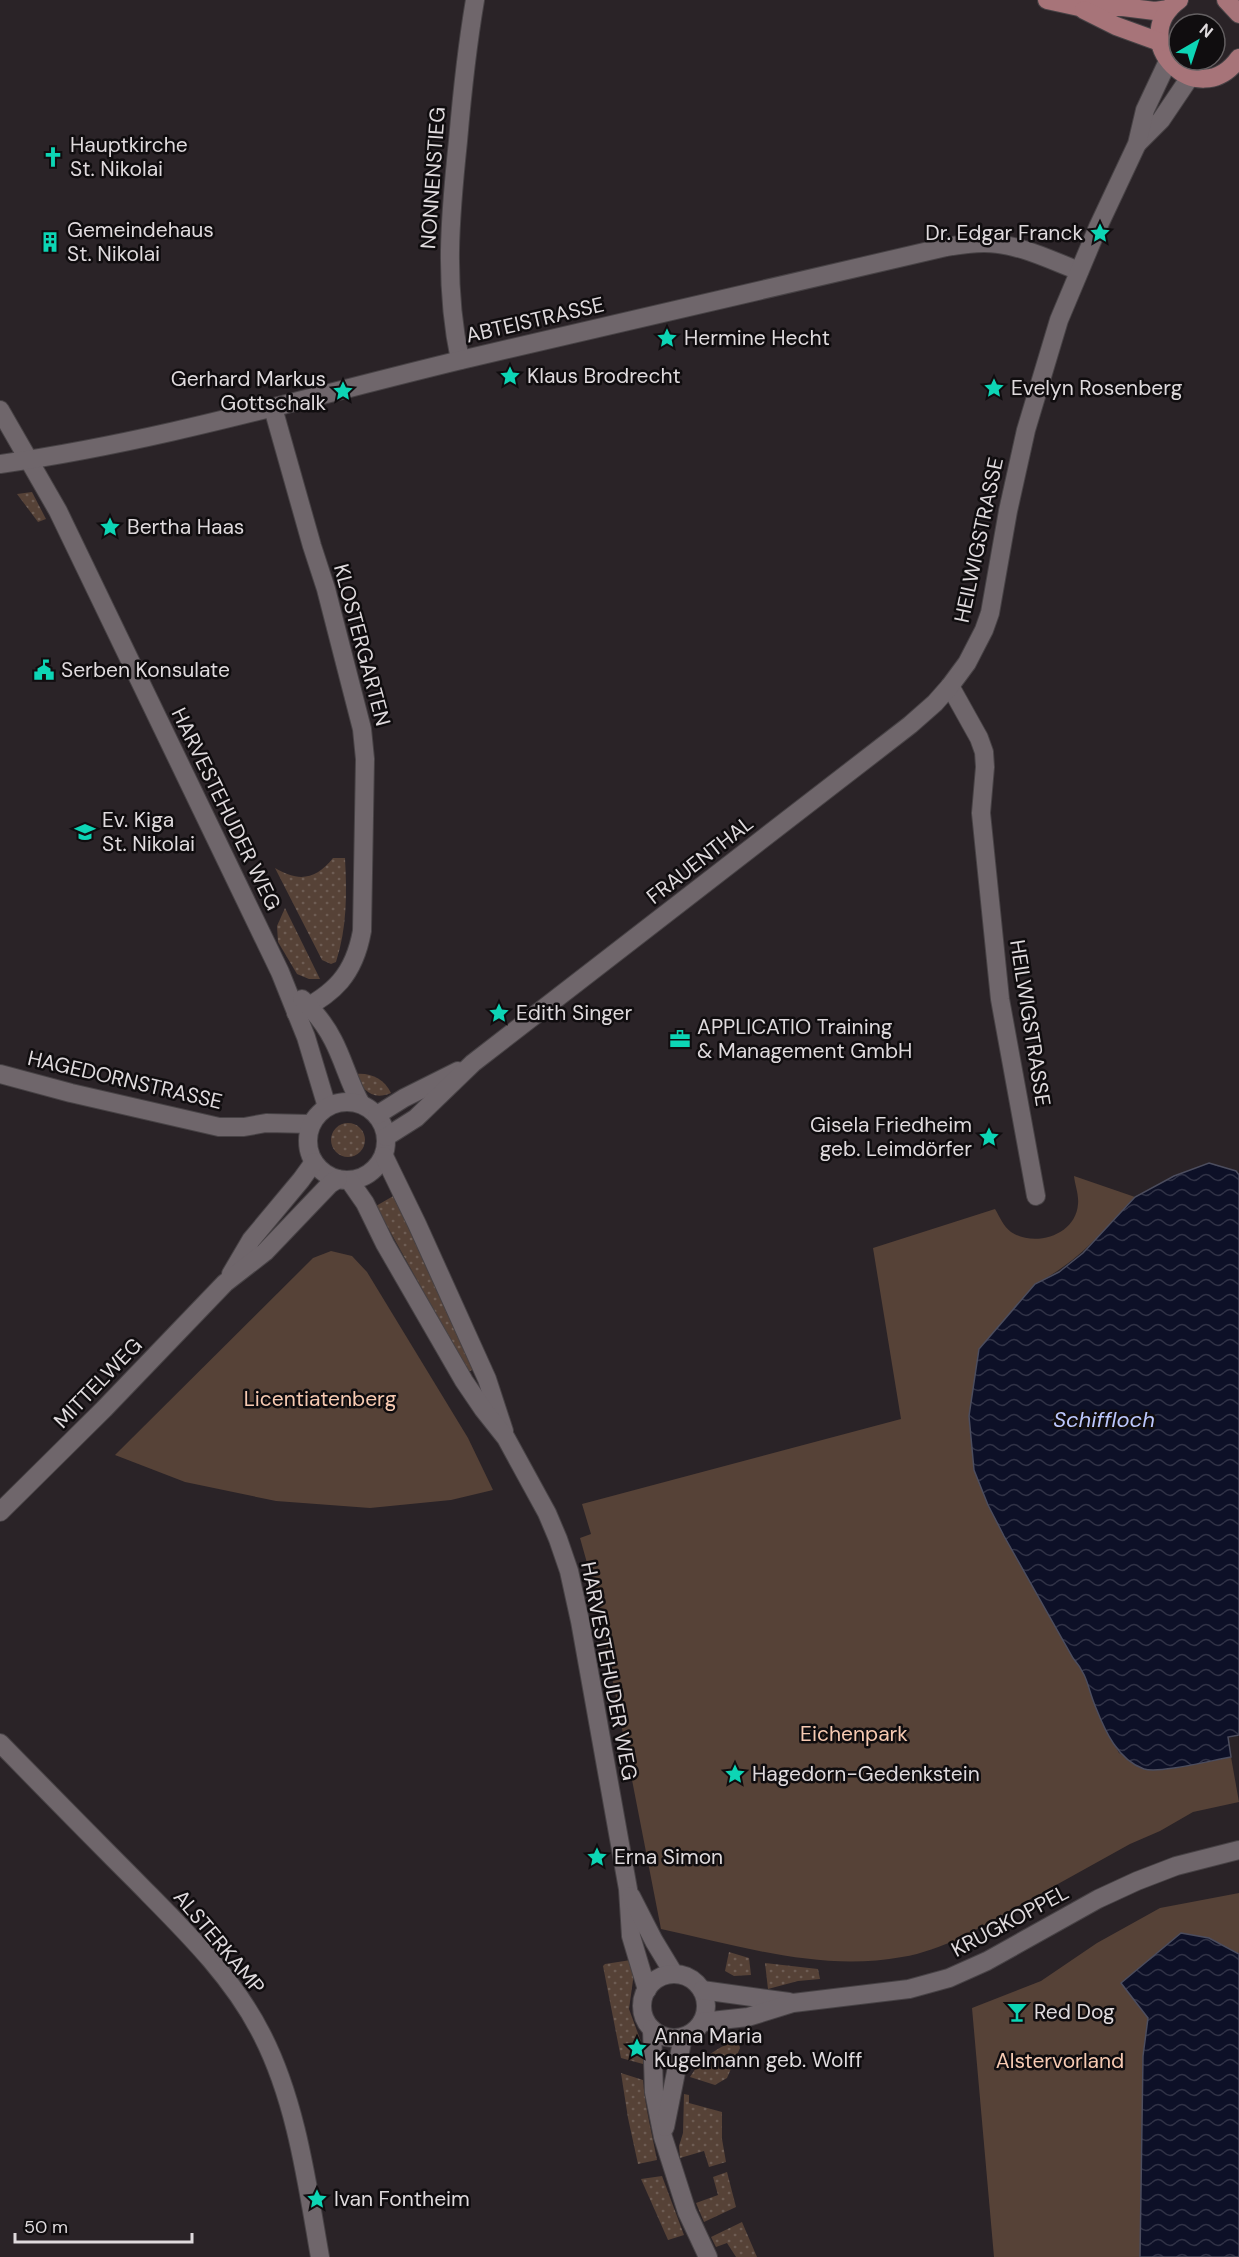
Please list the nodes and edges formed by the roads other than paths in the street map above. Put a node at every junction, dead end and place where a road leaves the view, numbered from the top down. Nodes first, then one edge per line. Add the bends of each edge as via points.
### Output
1 (475, 0) edge
2 (1047, 0) edge
3 (1174, 5) edge
4 (1079, 7) junction
5 (1160, 42) junction
6 (1167, 59) edge
7 (1239, 59) edge
8 (1167, 63) edge
9 (1181, 72) edge
10 (1190, 77) junction
11 (1137, 144) junction
12 (1079, 271) junction
13 (460, 360) junction
14 (273, 408) junction
15 (0, 410) edge
16 (30, 459) junction
17 (0, 464) edge
18 (950, 686) junction
19 (303, 1009) junction
20 (473, 1063) junction
21 (0, 1074) edge
22 (361, 1104) junction
23 (327, 1107) junction
24 (377, 1115) junction
25 (311, 1124) junction
26 (386, 1137) junction
27 (384, 1156) junction
28 (314, 1162) junction
29 (343, 1180) junction
30 (1036, 1197) dead end
31 (225, 1283) junction
32 (506, 1438) junction
33 (0, 1512) edge
34 (0, 1743) edge
35 (1239, 1850) edge
36 (628, 1889) junction
37 (674, 1974) junction
38 (647, 1990) junction
39 (702, 1990) junction
40 (793, 2003) junction
41 (702, 2022) junction
42 (652, 2029) junction
43 (683, 2037) junction
44 (663, 2137) junction
45 (320, 2257) edge
46 (708, 2257) edge

1 - 13 street, NONNENSTIEG via 467,45 450,235 452,319
2 - 4 main road
3 - 4 main road via 1155,11
3 - 5 main road via 1161,25
4 - 5 main road
5 - 6 main road
7 - 10 main road via 1218,75
8 - 11 street, HEILWIGSTRASSE via 1145,110
9 - 10 main road
10 - 11 street, HEILWIGSTRASSE via 1161,120
11 - 12 street, HEILWIGSTRASSE
12 - 13 street, ABTEISTRASSE via 1002,244 973,243
12 - 18 street, HEILWIGSTRASSE via 1059,320 1026,430 990,613 977,646
13 - 14 street, ABTEISTRASSE
14 - 16 street, ABTEISTRASSE
14 - 19 street, KLOSTERGARTEN via 349,671 365,759 360,946 340,983
15 - 16 street, HARVESTEHUDER WEG
16 - 17 street, ABTEISTRASSE
16 - 19 street, HARVESTEHUDER WEG via 280,972
18 - 20 street, FRAUENTHAL via 910,725
18 - 30 street, HEILWIGSTRASSE via 984,752 981,813 1000,999
19 - 22 street, HARVESTEHUDER WEG via 334,1041
19 - 23 street, HARVESTEHUDER WEG
20 - 24 street, FRAUENTHAL
20 - 26 street, FRAUENTHAL via 416,1118
21 - 25 street, HAGEDORNSTRASSE via 219,1127
22 - 23 street via 344,1102
22 - 24 street, HARVESTEHUDER WEG
23 - 25 street
24 - 26 street
25 - 28 street via 308,1145
26 - 27 street
27 - 29 street via 369,1174
27 - 32 street, HARVESTEHUDER WEG via 497,1402
28 - 29 street, HARVESTEHUDER WEG via 324,1173
28 - 31 street, MITTELWEG via 251,1240
29 - 31 street, MITTELWEG via 330,1184 265,1252
29 - 32 street, HARVESTEHUDER WEG via 365,1203 464,1380
31 - 33 street, MITTELWEG
32 - 36 street, HARVESTEHUDER WEG via 547,1513 569,1572
34 - 45 street, ALSTERKAMP via 197,1945 256,2024 281,2078
35 - 40 street, KRUGKOPPEL via 1176,1866 1137,1881 949,1978 909,1989
36 - 37 street, HARVESTEHUDER WEG
36 - 38 street, HARVESTEHUDER WEG via 631,1936
37 - 38 street via 658,1979
37 - 39 street via 690,1979
38 - 42 street, HARVESTEHUDER WEG via 642,2007
39 - 40 street, KRUGKOPPEL
39 - 41 street via 706,2006
40 - 41 street, KRUGKOPPEL via 748,2017
41 - 43 street
42 - 43 street via 666,2037
42 - 44 street, HARVESTEHUDER WEG via 654,2092
43 - 44 street, HARVESTEHUDER WEG
44 - 46 street, HARVESTEHUDER WEG via 676,2184

